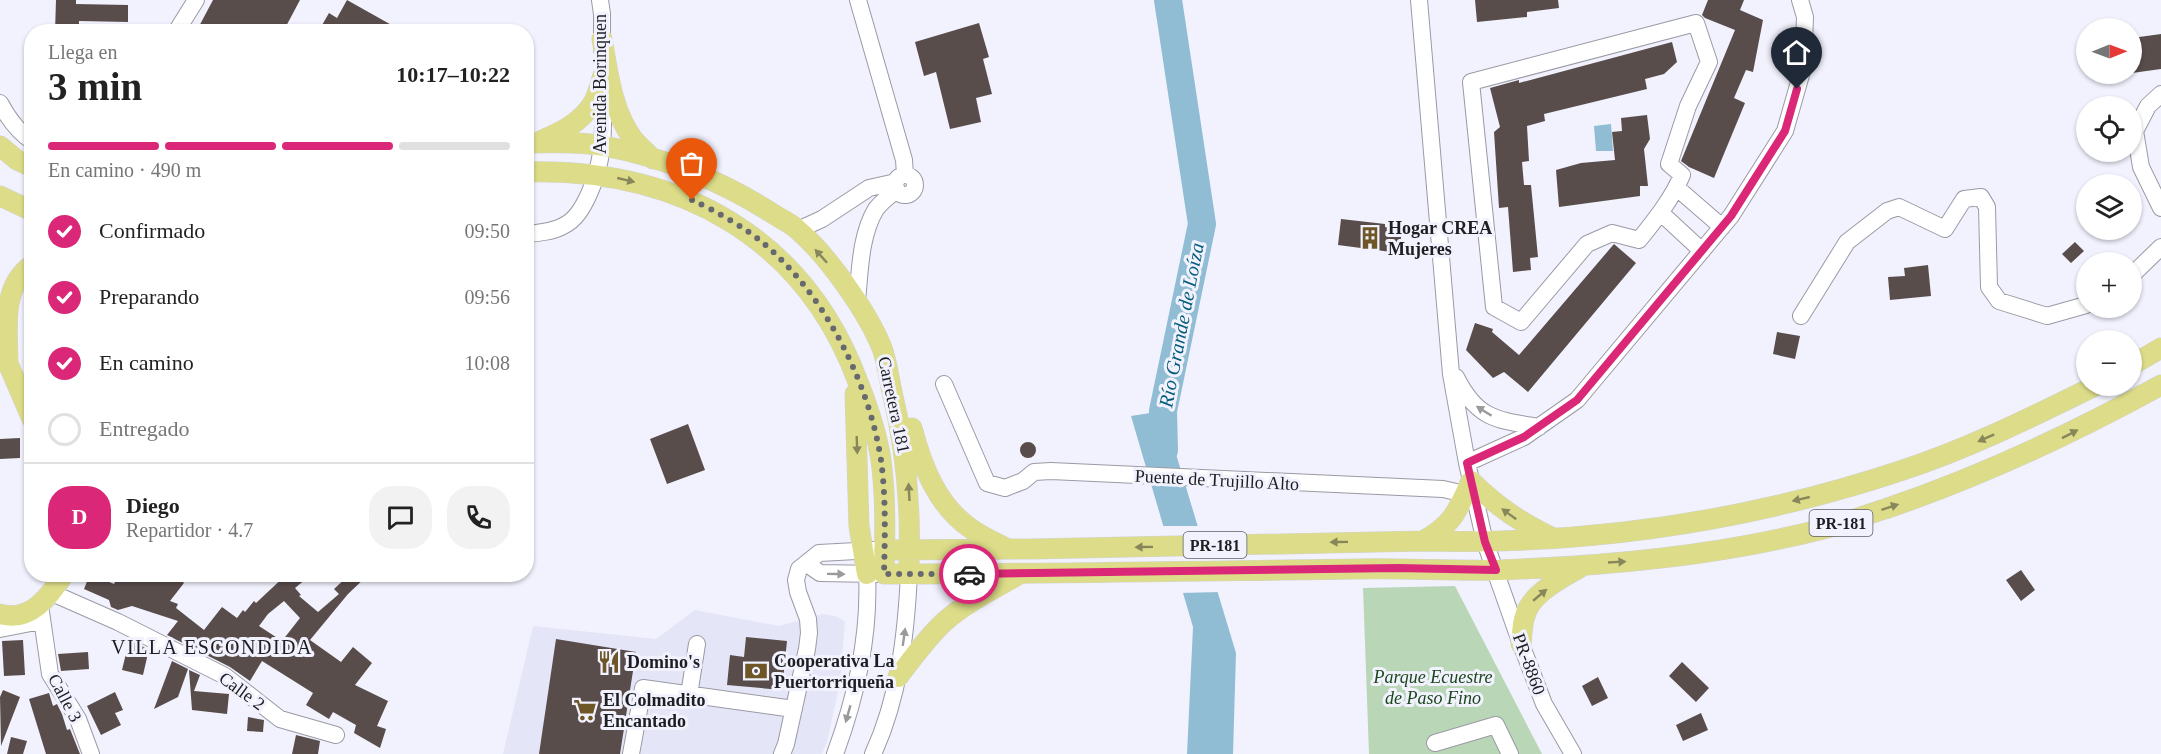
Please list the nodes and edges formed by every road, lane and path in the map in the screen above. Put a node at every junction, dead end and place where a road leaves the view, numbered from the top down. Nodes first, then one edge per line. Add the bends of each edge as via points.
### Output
1 (196, 0) edge
2 (600, 0) edge
3 (858, 0) edge
4 (1419, 0) edge
5 (1800, 0) edge
6 (181, 24) edge
7 (602, 39) junction
8 (603, 75) junction
9 (2161, 94) edge
10 (0, 103) edge
11 (24, 135) edge
12 (534, 142) edge
13 (534, 143) edge
14 (0, 146) edge
15 (603, 146) junction
16 (653, 159) junction
17 (24, 163) edge
18 (0, 165) edge
19 (534, 172) edge
20 (598, 174) junction
21 (24, 176) edge
22 (899, 182) junction
23 (1677, 188) junction
24 (0, 196) edge
25 (24, 207) edge
26 (2161, 208) edge
27 (1661, 213) junction
28 (1722, 227) junction
29 (798, 230) junction
30 (534, 233) edge
31 (2161, 247) edge
32 (1702, 251) junction
33 (2142, 265) edge
34 (24, 272) edge
35 (857, 301) junction
36 (2076, 308) edge
37 (1801, 316) dead end
38 (0, 344) edge
39 (882, 348) junction
40 (2161, 348) edge
41 (2142, 359) edge
42 (1450, 364) junction
43 (852, 366) junction
44 (4, 371) edge
45 (944, 384) dead end
46 (2161, 385) edge
47 (2076, 395) edge
48 (24, 404) edge
49 (1539, 427) junction
50 (1468, 480) junction
51 (1553, 538) junction
52 (1423, 541) junction
53 (1485, 542) junction
54 (885, 550) junction
55 (910, 550) junction
56 (1009, 550) junction
57 (864, 551) junction
58 (807, 564) junction
59 (1585, 564) junction
60 (1496, 570) junction
61 (1028, 573) junction
62 (876, 574) junction
63 (909, 574) junction
64 (59, 582) edge
65 (44, 606) junction
66 (0, 614) edge
67 (0, 629) edge
68 (697, 644) dead end
69 (1521, 644) junction
70 (898, 677) junction
71 (689, 695) junction
72 (794, 709) junction
73 (336, 735) dead end
74 (1435, 743) dead end
75 (91, 754) edge
76 (631, 754) edge
77 (782, 754) edge
78 (835, 754) edge
79 (873, 754) edge
80 (1510, 754) edge
81 (1573, 754) edge

1 - 6 street
2 - 7 street, Avenida Borinquen
3 - 22 street via 904,160
4 - 42 street, PR-8860
5 - 28 street via 1805,17 1803,68 1785,131
7 - 8 street, Avenida Borinquen
7 - 16 main road via 620,114 632,138
8 - 12 main road via 593,102 576,122
8 - 15 street, Avenida Borinquen
9 - 26 street via 2148,106 2135,131 2141,167
10 - 11 street
13 - 15 main road, Carretera 181
14 - 17 main road
15 - 16 main road, Carretera 181
15 - 20 street, Avenida Borinquen
16 - 29 main road, Carretera 181 via 714,181
18 - 21 main road
19 - 20 main road, Carretera 181
20 - 30 street, Avenida Borinquen via 578,214 563,226
20 -> 43 main road, Carretera 181 via 692,200 761,241 818,304
22 - 29 street via 869,188
22 - 35 street via 877,208 868,231
23 - 27 street
23 - 27 street via 1682,175 1669,164 1688,106 1709,62 1696,22 1471,82 1494,306 1521,322 1587,244 1612,233 1639,240
23 - 28 street
24 - 25 main road
27 - 32 street
28 - 32 street
35 -> 29 main road, Carretera 181
31 - 33 street
32 - 49 street via 1577,400
34 - 44 main road via 16,280 9,303
35 - 39 main road, Carretera 181
36 - 37 street via 2047,316 1999,301 1989,286 1987,207 1981,197 1965,199 1945,229 1899,207 1887,211 1846,242
38 - 44 main road
55 -> 39 main road, Carretera 181 via 905,457
39 - 56 main road via 901,388 918,452 935,489 969,528
40 - 41 main road
49 -> 42 street via 1501,420 1480,410 1464,393
42 - 50 street, PR-8860
43 - 54 main road, Carretera 181 via 866,401 880,459
43 -> 57 main road via 859,526
44 - 48 main road
45 - 50 street, Puente de Trujillo Alto via 987,483 1005,488 1034,472 1051,471 1443,489
59 -> 46 main road, PR-181 via 1692,555 1826,528 1986,471 2061,438
47 -> 51 main road, PR-181 via 1980,441 1824,494 1687,524
49 - 50 street
51 -> 50 main road via 1517,520
50 - 52 main road via 1457,512 1442,530
50 - 53 street, PR-8860
51 - 53 main road, PR-181
52 - 53 main road, PR-181
52 -> 56 main road, PR-181
53 - 60 street, PR-8860
54 - 55 main road, PR-181
54 - 57 street
54 - 62 main road, Carretera 181
55 - 56 main road, PR-181
55 - 63 main road, Carretera 181
57 - 58 street via 819,553
57 - 62 main road
58 -> 62 street via 820,573
58 - 72 street via 799,570 796,580 809,633
59 - 60 main road, PR-181
69 -> 59 main road via 1529,605
60 - 61 main road, PR-181
60 - 69 street, PR-8860 / PR-8860
61 - 63 main road, PR-181
61 - 70 main road via 955,613
62 - 63 main road, PR-181
62 -> 78 street via 852,698
70 -> 63 street
64 - 65 main road
65 - 66 main road via 25,614
65 - 67 street
65 - 73 street, Calle 2 via 118,622 225,676 280,719
65 - 75 street, Calle 3 via 50,674 78,719
68 - 71 street
69 - 81 street, PR-8860 / PR-8860 via 1544,704
70 - 79 street
71 - 72 street
71 - 76 street via 643,688
72 - 77 street
74 - 80 street via 1496,725

